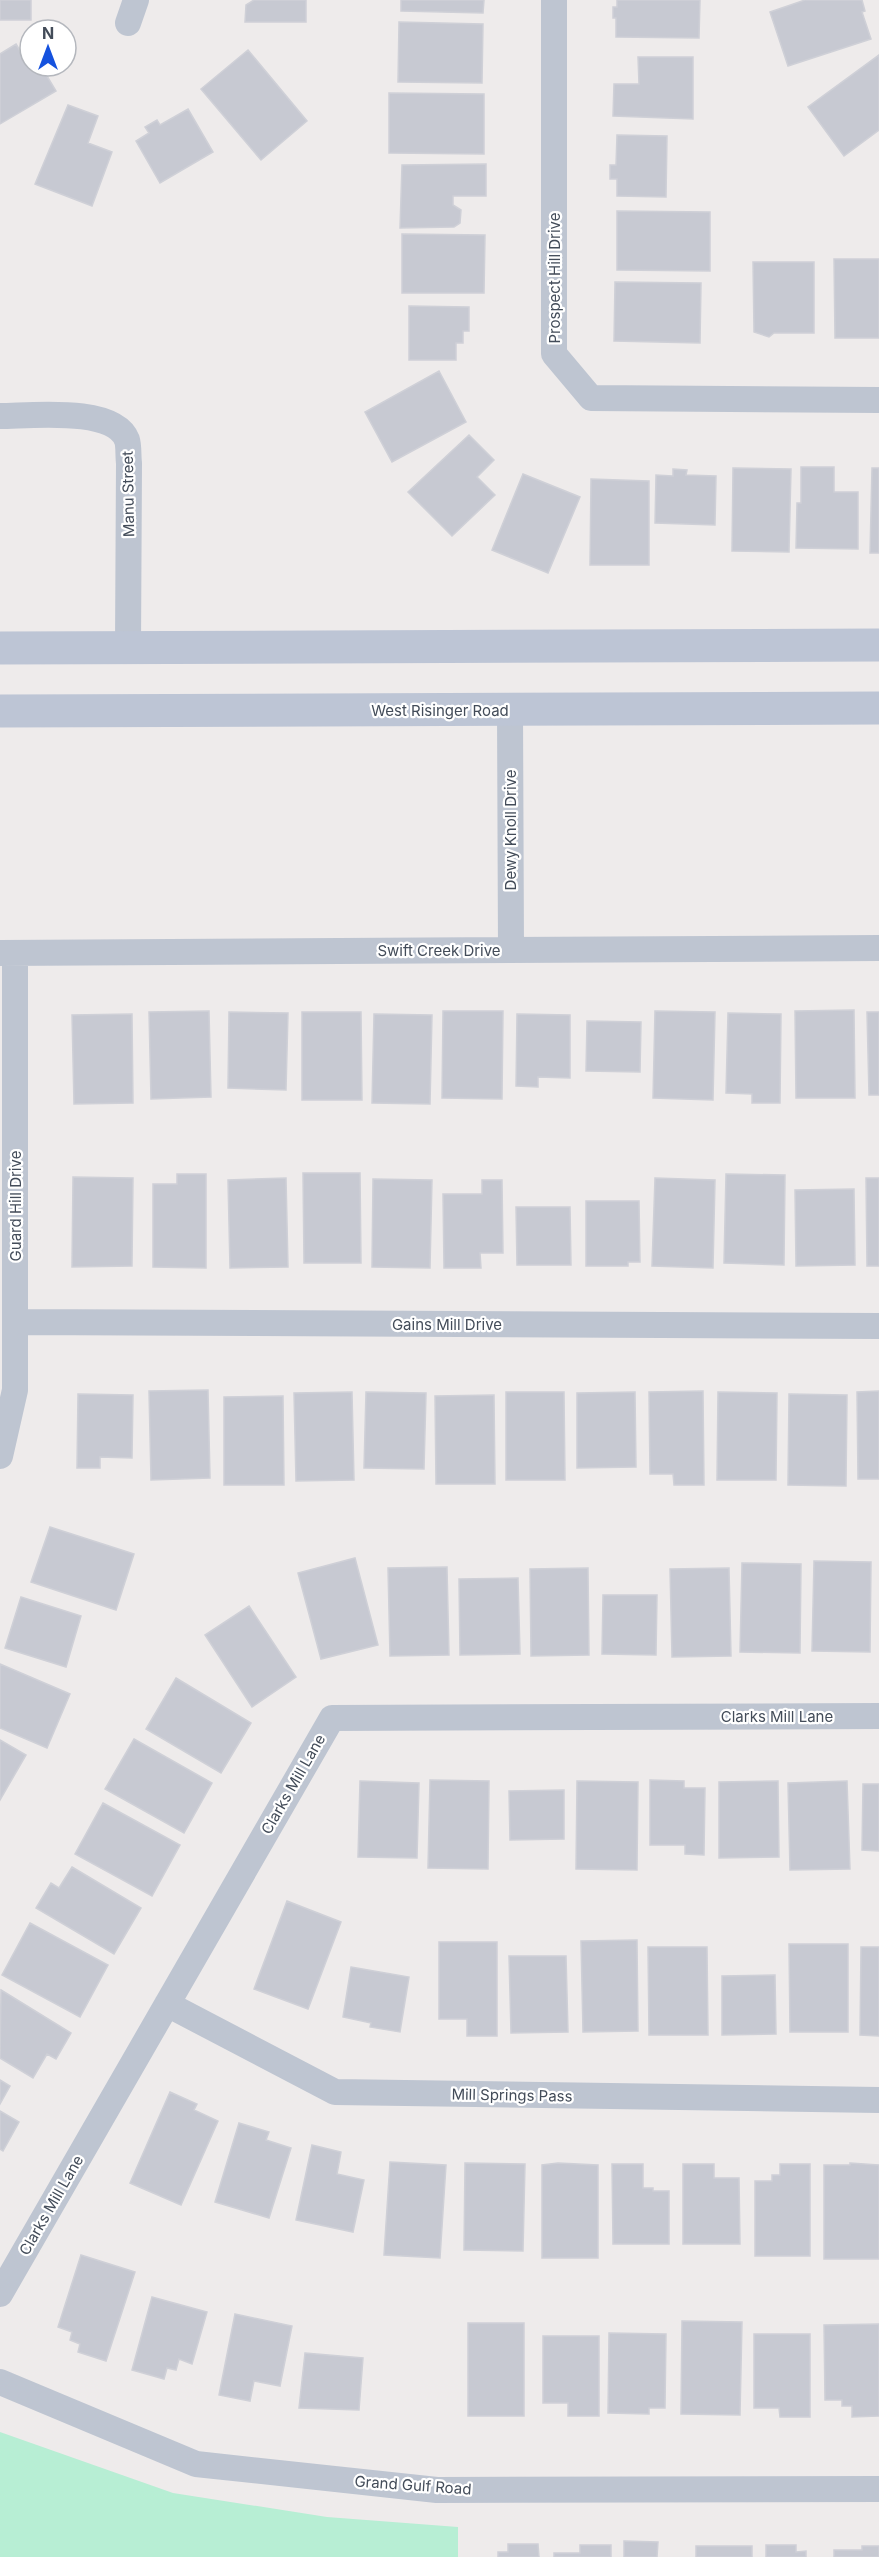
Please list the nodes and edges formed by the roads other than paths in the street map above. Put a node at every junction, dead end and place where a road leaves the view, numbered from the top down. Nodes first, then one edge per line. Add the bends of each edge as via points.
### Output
1 (554, 0) edge
2 (879, 400) edge
3 (0, 416) edge
4 (879, 645) edge
5 (0, 648) edge
6 (128, 648) junction
7 (879, 708) edge
8 (510, 710) junction
9 (0, 711) edge
10 (879, 948) edge
11 (511, 950) junction
12 (8, 953) edge
13 (15, 1322) junction
14 (879, 1326) edge
15 (0, 1456) edge
16 (879, 1716) edge
17 (167, 2004) junction
18 (879, 2100) edge
19 (0, 2294) edge
20 (0, 2382) edge
21 (879, 2489) edge

1 - 2 street, Prospect Hill Drive via 554,354 591,398
3 - 6 street, Manu Street via 98,418 116,426 126,439
4 - 6 main road
5 - 6 main road
7 - 8 main road, West Risinger Road
8 - 9 main road, West Risinger Road
8 - 11 street, Dewy Knoll Drive
10 - 11 street, Swift Creek Drive
11 - 12 street, Swift Creek Drive
12 - 13 street, Guard Hill Drive
13 - 14 street, Gains Mill Drive
13 - 15 street, Guard Hill Drive via 15,1390
16 - 17 street, Clarks Mill Lane via 332,1718
17 - 18 street, Mill Springs Pass via 335,2092
17 - 19 street, Clarks Mill Lane
20 - 21 street, Grand Gulf Road via 196,2464 437,2490

